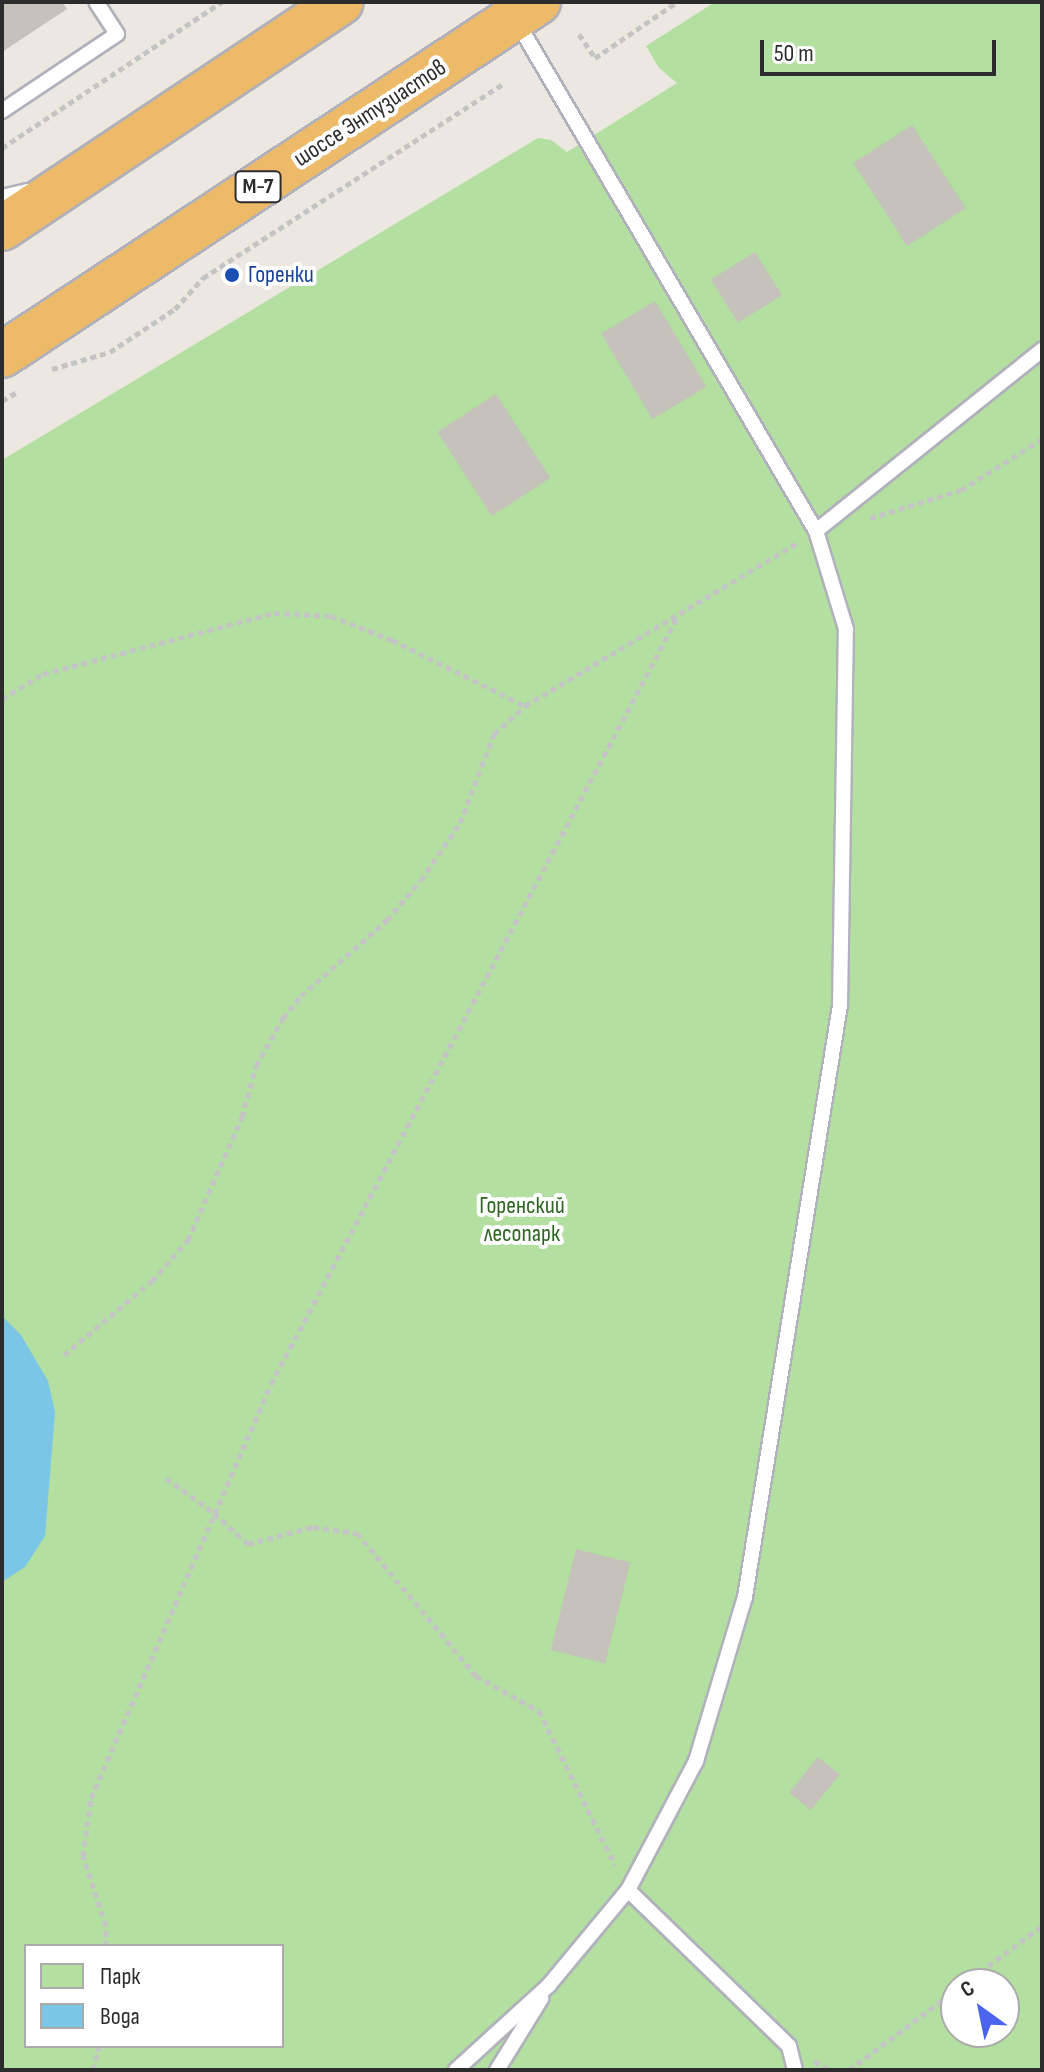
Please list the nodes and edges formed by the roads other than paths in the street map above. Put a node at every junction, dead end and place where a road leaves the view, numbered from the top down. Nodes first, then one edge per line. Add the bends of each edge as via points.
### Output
1 (96, 2) edge
2 (341, 2) edge
3 (526, 10) edge
4 (2, 111) edge
5 (75, 180) junction
6 (2, 197) edge
7 (2, 228) edge
8 (1042, 350) edge
9 (14, 370) edge
10 (816, 531) junction
11 (628, 1890) junction
12 (549, 1985) junction
13 (456, 2070) edge
14 (497, 2070) edge
15 (795, 2070) edge

1 - 4 lane via 117,34
2 - 5 highway
3 - 9 highway, шоссе Энтузиастов / М-7
3 - 10 lane
5 - 6 lane
5 - 7 highway
8 - 10 lane
10 - 11 lane via 846,629 840,1005 745,1597 696,1761
11 - 12 lane
11 - 15 lane via 789,2046
12 - 13 lane
12 - 14 lane

